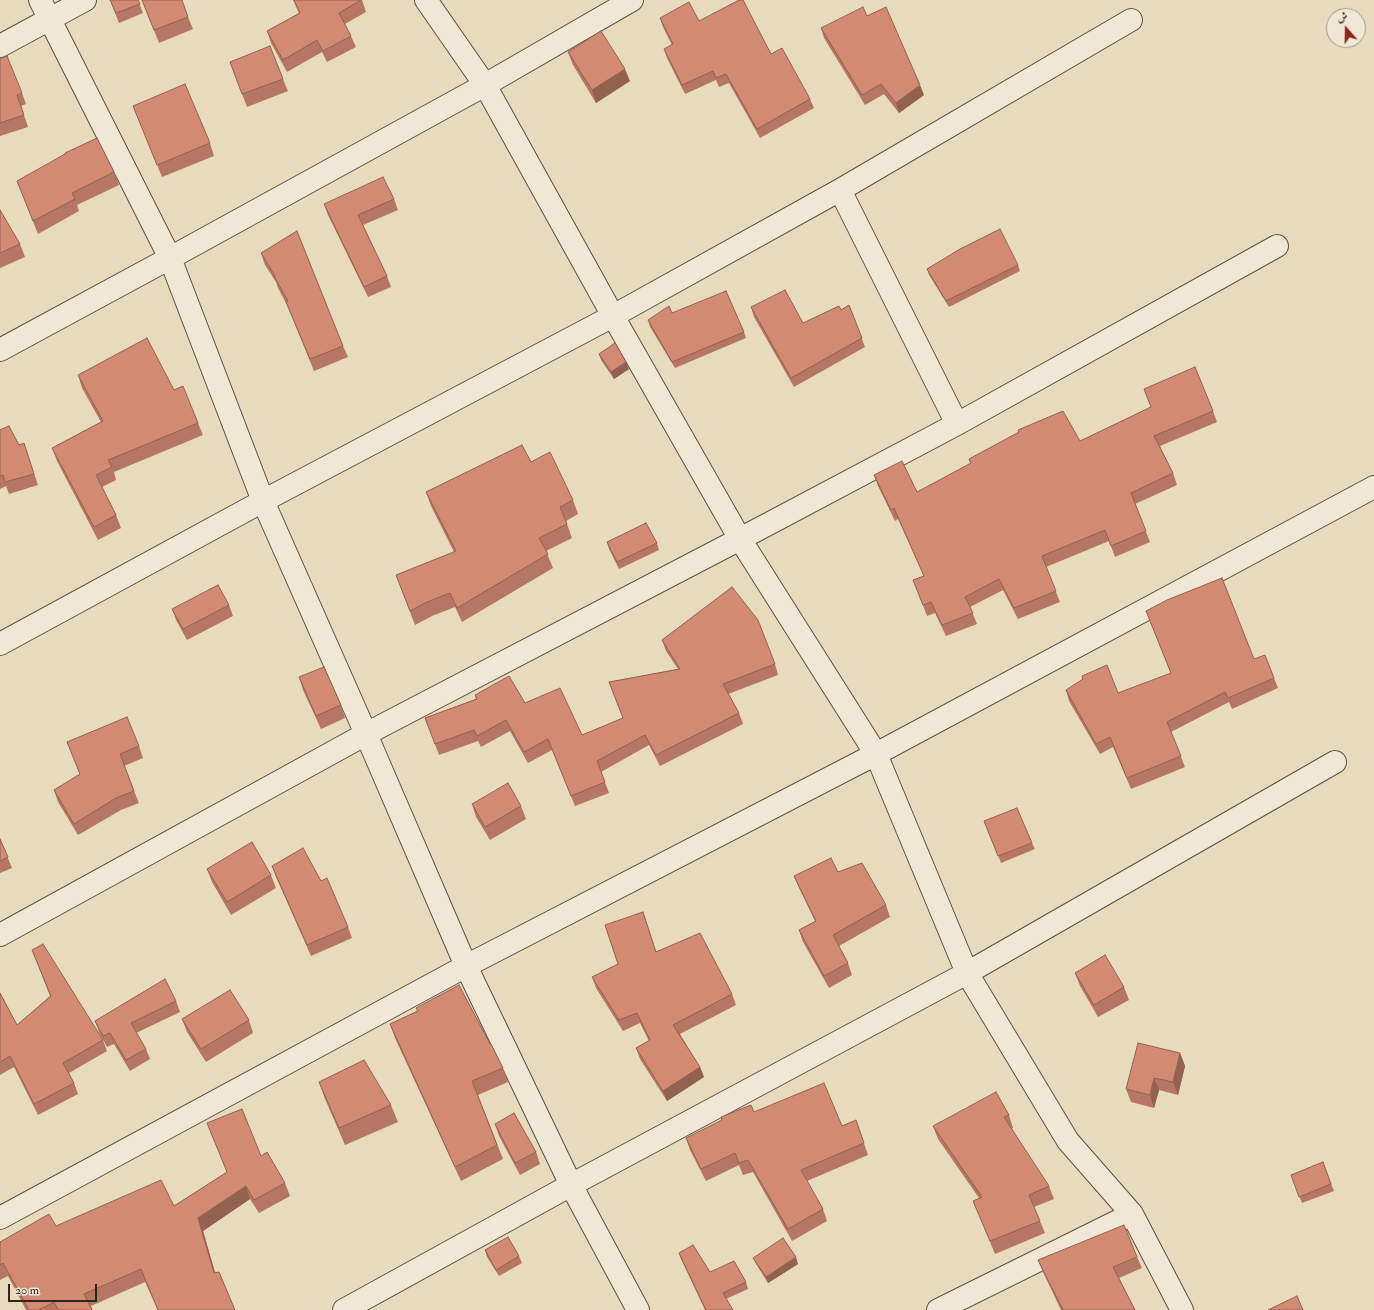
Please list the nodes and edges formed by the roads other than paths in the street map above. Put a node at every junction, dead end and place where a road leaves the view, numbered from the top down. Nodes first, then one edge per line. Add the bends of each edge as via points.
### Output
1 (40, 0) edge
2 (85, 0) edge
3 (426, 0) edge
4 (632, 0) edge
5 (50, 20) junction
6 (1131, 20) dead end
7 (0, 46) edge
8 (485, 85) junction
9 (840, 190) junction
10 (1277, 246) dead end
11 (170, 258) junction
12 (613, 316) junction
13 (0, 350) edge
14 (957, 424) junction
15 (1374, 487) edge
16 (263, 501) junction
17 (740, 539) junction
18 (0, 644) edge
19 (366, 734) junction
20 (876, 754) junction
21 (1335, 762) dead end
22 (0, 935) edge
23 (466, 966) junction
24 (967, 973) junction
25 (571, 1185) junction
26 (1132, 1214) junction
27 (0, 1218) edge
28 (344, 1310) edge
29 (638, 1310) edge
30 (938, 1310) edge
31 (1182, 1310) edge

1 - 5 street
2 - 5 street
3 - 8 street
4 - 8 street
5 - 7 street
5 - 11 street
6 - 9 street
8 - 11 street
8 - 12 street
9 - 12 street
9 - 14 street
10 - 14 street
11 - 13 street
11 - 16 street
12 - 16 street
12 - 17 street
14 - 17 street
15 - 20 street
16 - 18 street
16 - 19 street
17 - 19 street
17 - 20 street
19 - 22 street
19 - 23 street
20 - 23 street
20 - 24 street
21 - 24 street
23 - 25 street
23 - 27 street
24 - 25 street
24 - 26 street via 1068,1141
25 - 28 street
25 - 29 street
26 - 30 street
26 - 31 street

